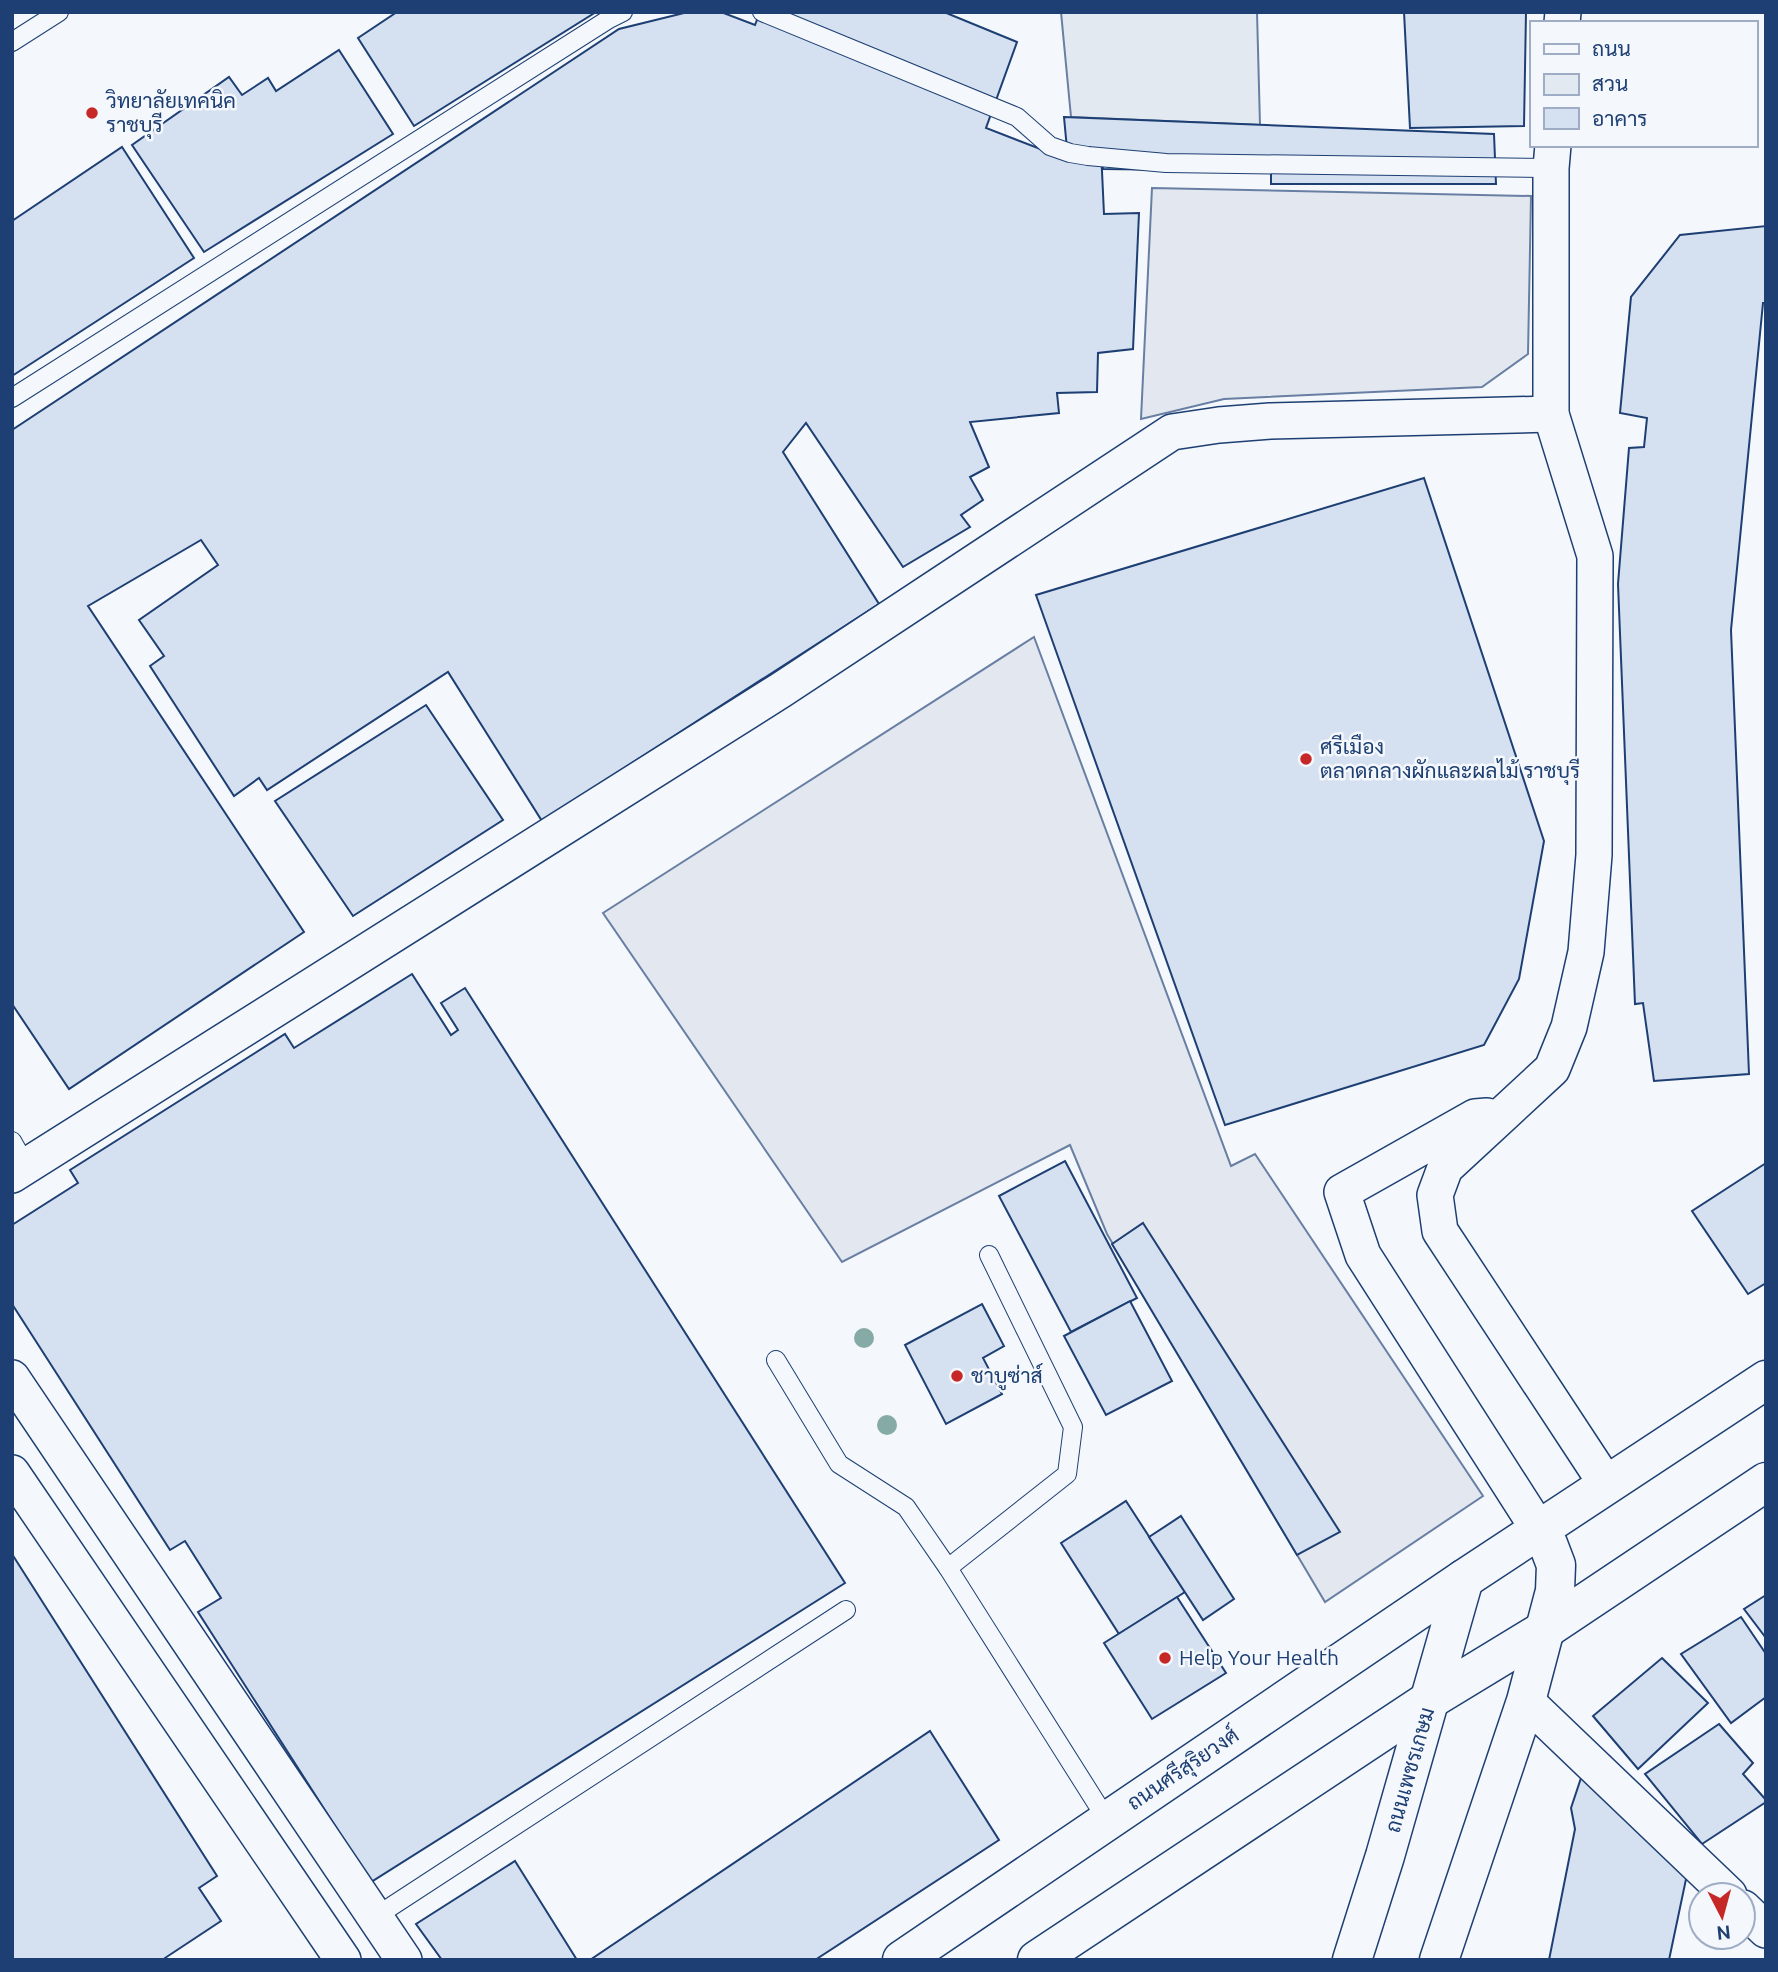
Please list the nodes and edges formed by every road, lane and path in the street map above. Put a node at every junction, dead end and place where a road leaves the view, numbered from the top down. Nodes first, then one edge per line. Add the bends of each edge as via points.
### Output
1 (59, 12) edge
2 (623, 12) edge
3 (762, 12) edge
4 (12, 42) edge
5 (1552, 157) edge
6 (12, 398) edge
7 (1551, 414) junction
8 (1501, 1114) junction
9 (17, 1161) edge
10 (989, 1255) dead end
11 (776, 1360) dead end
12 (12, 1378) edge
13 (1766, 1380) edge
14 (12, 1473) edge
15 (1766, 1482) edge
16 (1607, 1485) junction
17 (1539, 1530) junction
18 (948, 1567) junction
19 (1464, 1579) junction
20 (155, 1590) junction
21 (846, 1610) dead end
22 (110, 1619) junction
23 (1543, 1631) junction
24 (1431, 1699) junction
25 (1526, 1701) junction
26 (1107, 1820) junction
27 (1714, 1881) edge
28 (376, 1917) junction
29 (343, 1960) edge
30 (404, 1960) edge
31 (902, 1960) edge
32 (1037, 1960) edge
33 (1352, 1960) edge
34 (1439, 1960) edge

1 - 4 lane
2 - 6 lane
3 - 5 lane via 1017,117 1050,146 1070,153 1166,163
5 - 7 street
7 - 8 street via 1595,556 1594,855 1586,953 1569,1027 1552,1069
7 - 9 street via 1270,421 1172,432 781,690
8 - 16 street via 1445,1168 1435,1195 1440,1231
8 - 17 street via 1475,1118 1342,1192 1363,1255
10 - 18 lane via 1073,1427 1067,1474
11 - 18 lane via 839,1464 906,1507
12 - 20 street
13 - 16 main road
14 - 22 street
15 - 23 main road
16 - 17 main road
17 - 19 main road, ถนนศรีสุริยวงศ์
17 - 23 main road via 1556,1565 1555,1591
18 - 26 lane
19 - 24 main road, ถนนเพชรเกษม
19 - 26 main road, ถนนศรีสุริยวงศ์
20 - 22 street
20 - 28 street
21 - 28 lane
22 - 29 street
23 - 24 main road
23 - 25 main road
24 - 32 main road
24 - 33 main road, ถนนเพชรเกษม
25 - 27 street
25 - 34 main road
26 - 31 main road, ถนนศรีสุริยวงศ์
28 - 30 street

